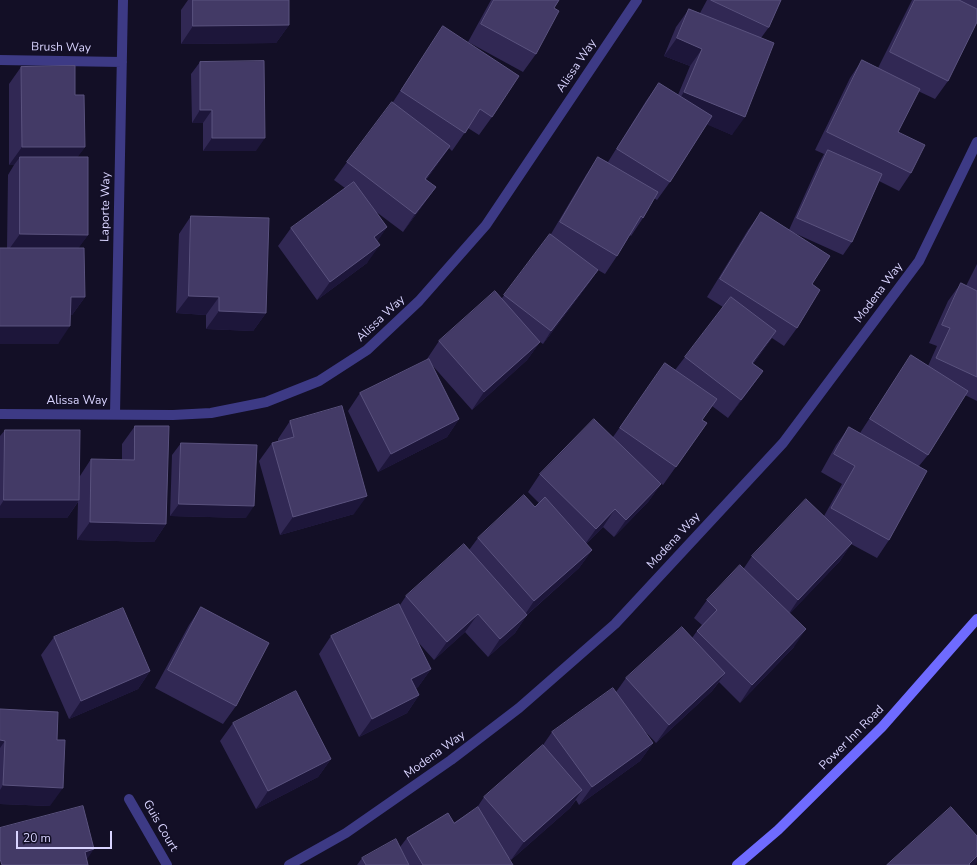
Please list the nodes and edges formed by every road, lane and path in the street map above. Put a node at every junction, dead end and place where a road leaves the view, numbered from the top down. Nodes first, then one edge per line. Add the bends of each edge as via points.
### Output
1 (123, 0) edge
2 (637, 0) edge
3 (0, 60) edge
4 (122, 62) junction
5 (977, 142) edge
6 (0, 414) edge
7 (115, 414) junction
8 (977, 619) edge
9 (129, 799) dead end
10 (167, 865) edge
11 (290, 865) edge
12 (737, 865) edge

1 - 4 street, Laporte Way
2 - 7 street, Alissa Way via 486,225 419,301 367,350 319,381 266,402 211,413
3 - 4 street, Brush Way
4 - 7 street, Laporte Way
5 - 11 street, Modena Way via 919,261 783,443 615,624 519,708 451,760 346,832
6 - 7 street, Alissa Way
8 - 12 main road, Power Inn Road via 882,727 778,830
9 - 10 street, Guis Court

